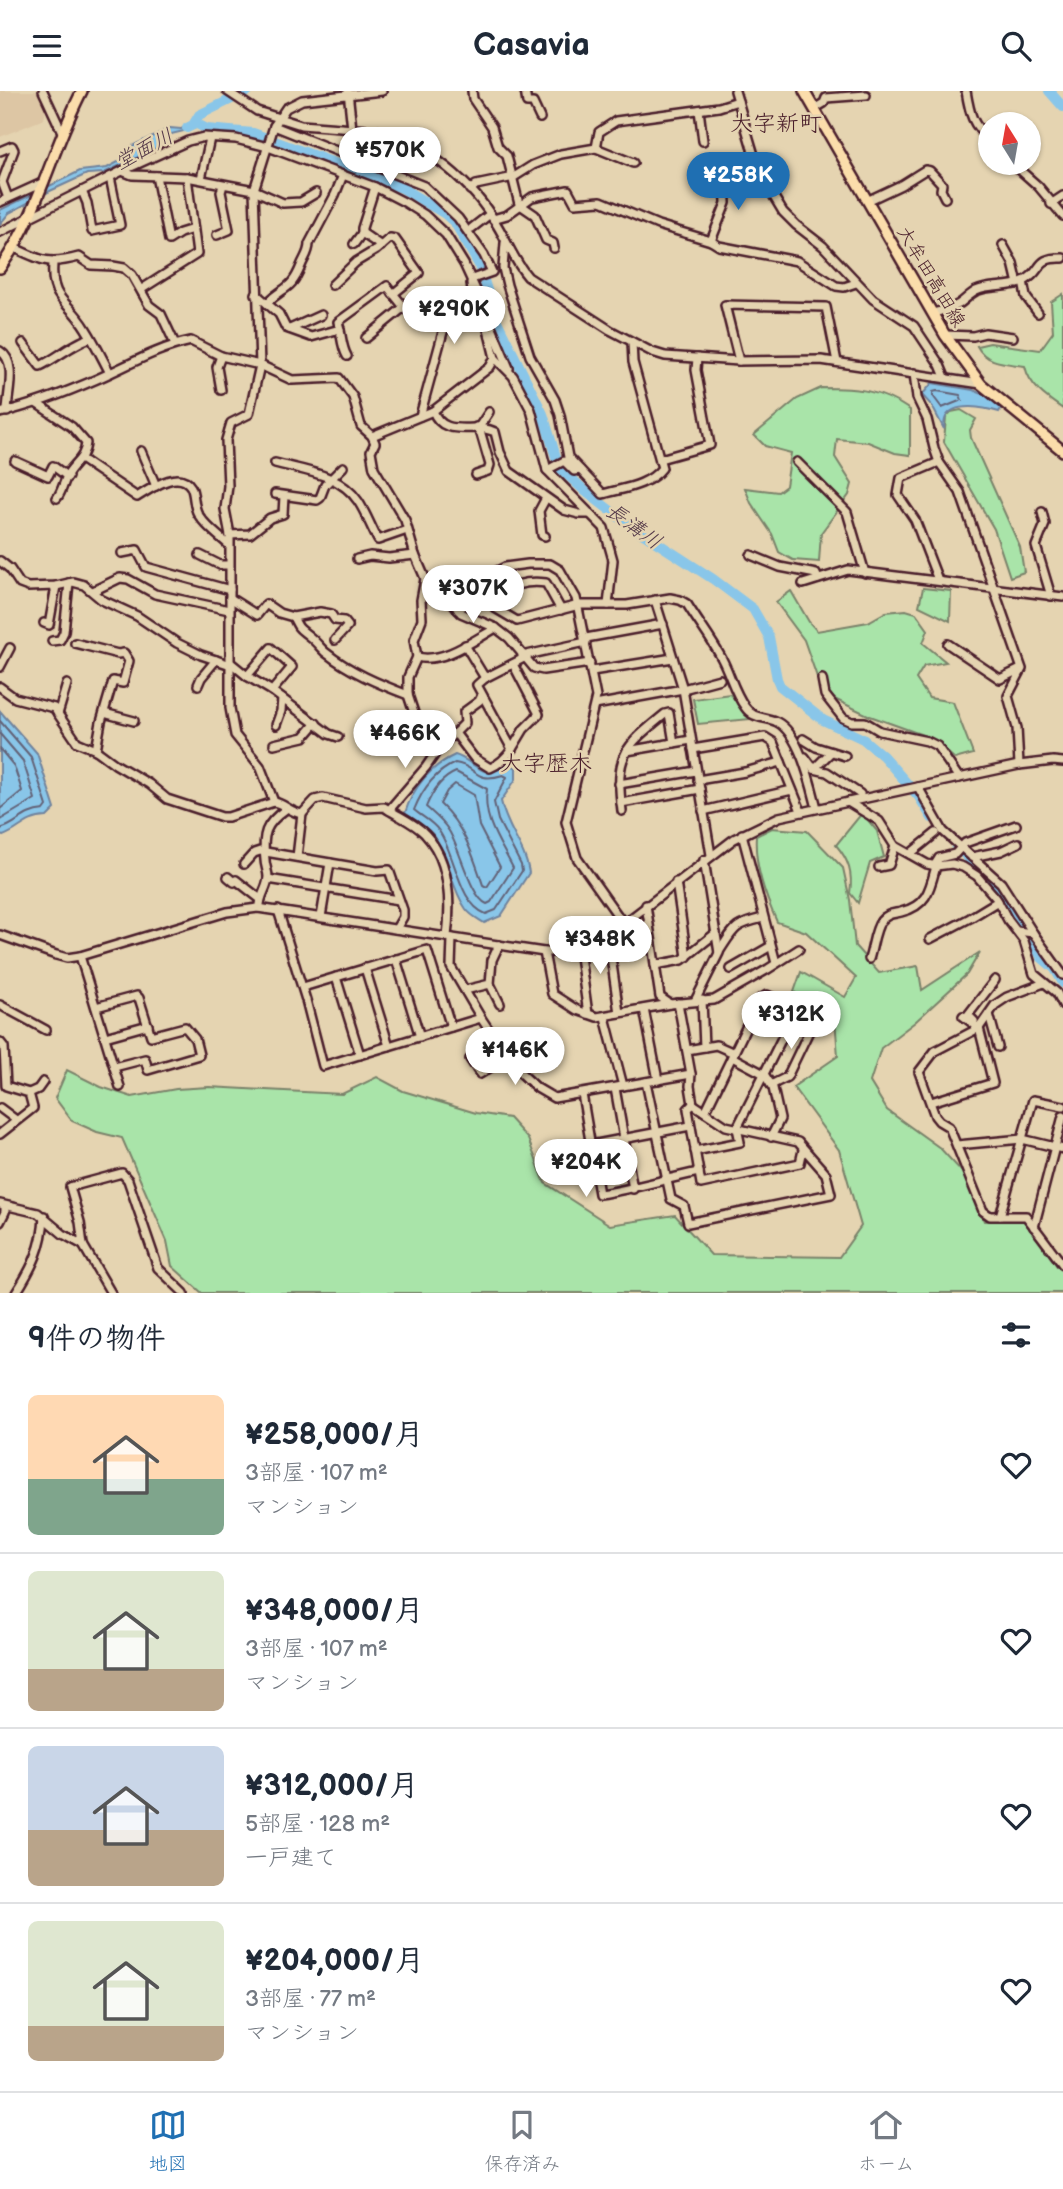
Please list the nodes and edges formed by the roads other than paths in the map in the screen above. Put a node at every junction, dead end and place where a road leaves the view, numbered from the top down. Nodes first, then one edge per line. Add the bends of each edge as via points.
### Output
1 (43, 91) edge
2 (82, 91) edge
3 (227, 91) edge
4 (382, 91) edge
5 (472, 91) edge
6 (525, 91) edge
7 (735, 91) edge
8 (804, 91) edge
9 (966, 91) edge
10 (348, 93) edge
11 (866, 95) dead end
12 (738, 101) junction
13 (814, 109) junction
14 (699, 110) junction
15 (279, 117) junction
16 (540, 118) dead end
17 (274, 126) junction
18 (978, 128) edge
19 (352, 129) junction
20 (62, 132) junction
21 (210, 138) junction
22 (703, 142) dead end
23 (268, 147) junction
24 (596, 148) junction
25 (0, 151) edge
26 (633, 163) dead end
27 (122, 171) junction
28 (343, 174) junction
29 (1026, 175) edge
30 (156, 176) junction
31 (725, 176) dead end
32 (110, 177) junction
33 (187, 177) junction
34 (514, 177) junction
35 (201, 179) junction
36 (42, 183) junction
37 (223, 185) junction
38 (374, 187) junction
39 (254, 190) junction
40 (470, 190) junction
41 (82, 191) junction
42 (316, 193) dead end
43 (1063, 196) edge
44 (8, 198) junction
45 (945, 198) dead end
46 (867, 201) junction
47 (0, 202) edge
48 (519, 204) junction
49 (1051, 204) junction
50 (491, 216) junction
51 (1063, 216) edge
52 (28, 217) junction
53 (472, 228) dead end
54 (193, 229) junction
55 (0, 232) edge
56 (362, 233) junction
57 (217, 235) dead end
58 (711, 241) junction
59 (505, 243) junction
60 (354, 244) dead end
61 (1003, 245) dead end
62 (381, 246) junction
63 (15, 248) junction
64 (554, 248) dead end
65 (1063, 258) edge
66 (53, 263) junction
67 (0, 268) edge
68 (472, 279) junction
69 (1020, 282) junction
70 (856, 283) dead end
71 (332, 285) dead end
72 (142, 289) junction
73 (256, 294) junction
74 (393, 294) junction
75 (434, 299) dead end
76 (481, 301) junction
77 (267, 303) junction
78 (933, 313) junction
79 (1038, 313) dead end
80 (321, 315) dead end
81 (447, 323) junction
82 (290, 329) junction
83 (340, 329) junction
84 (945, 335) junction
85 (1013, 337) dead end
86 (91, 338) junction
87 (366, 338) dead end
88 (632, 342) junction
89 (23, 343) dead end
90 (175, 344) junction
91 (0, 351) edge
92 (221, 356) junction
93 (347, 356) dead end
94 (495, 358) junction
95 (696, 358) junction
96 (739, 361) junction
97 (837, 362) junction
98 (260, 365) junction
99 (110, 373) junction
100 (914, 373) junction
101 (513, 376) junction
102 (945, 377) junction
103 (981, 384) junction
104 (221, 390) dead end
105 (36, 403) junction
106 (433, 411) junction
107 (3, 412) edge
108 (489, 412) dead end
109 (420, 417) junction
110 (477, 427) junction
111 (372, 436) junction
112 (141, 451) dead end
113 (1063, 451) edge
114 (81, 459) junction
115 (660, 459) junction
116 (15, 461) dead end
117 (939, 462) junction
118 (275, 463) dead end
119 (797, 463) dead end
120 (343, 467) dead end
121 (549, 469) junction
122 (580, 470) junction
123 (476, 475) dead end
124 (68, 477) junction
125 (332, 478) junction
126 (156, 486) junction
127 (275, 494) dead end
128 (284, 496) junction
129 (57, 498) dead end
130 (546, 498) junction
131 (1042, 512) dead end
132 (590, 514) junction
133 (407, 530) junction
134 (230, 535) junction
135 (545, 536) dead end
136 (229, 545) junction
137 (122, 553) dead end
138 (200, 555) dead end
139 (415, 555) junction
140 (751, 555) dead end
141 (357, 559) dead end
142 (0, 561) edge
143 (229, 565) junction
144 (865, 573) junction
145 (425, 577) junction
146 (818, 579) junction
147 (938, 580) junction
148 (69, 583) junction
149 (803, 584) dead end
150 (57, 586) junction
151 (995, 587) junction
152 (443, 590) junction
153 (93, 591) junction
154 (230, 594) junction
155 (492, 595) junction
156 (1051, 596) junction
157 (1063, 597) edge
158 (655, 600) junction
159 (579, 605) junction
160 (608, 605) junction
161 (229, 610) junction
162 (458, 610) junction
163 (561, 610) junction
164 (293, 617) junction
165 (44, 623) dead end
166 (663, 624) junction
167 (496, 628) junction
168 (335, 640) dead end
169 (586, 640) junction
170 (52, 641) dead end
171 (75, 643) dead end
172 (948, 644) dead end
173 (465, 645) junction
174 (10, 648) dead end
175 (417, 657) junction
176 (523, 657) junction
177 (673, 658) junction
178 (216, 660) junction
179 (231, 664) junction
180 (513, 664) junction
181 (0, 667) edge
182 (591, 667) junction
183 (1022, 669) junction
184 (247, 676) junction
185 (485, 678) junction
186 (720, 679) dead end
187 (822, 679) dead end
188 (67, 684) dead end
189 (198, 685) dead end
190 (0, 687) edge
191 (682, 689) junction
192 (272, 691) junction
193 (408, 695) junction
194 (481, 697) junction
195 (282, 699) junction
196 (595, 705) junction
197 (104, 713) junction
198 (58, 714) junction
199 (134, 721) dead end
200 (316, 723) junction
201 (275, 725) dead end
202 (455, 733) junction
203 (338, 737) dead end
204 (803, 739) dead end
205 (691, 740) junction
206 (793, 740) junction
207 (674, 743) junction
208 (274, 744) dead end
209 (441, 745) junction
210 (512, 749) junction
211 (693, 749) junction
212 (96, 750) junction
213 (627, 751) junction
214 (831, 753) junction
215 (845, 756) dead end
216 (781, 762) junction
217 (1063, 762) edge
218 (1019, 765) junction
219 (814, 769) junction
220 (696, 771) junction
221 (959, 778) junction
222 (698, 780) junction
223 (619, 784) junction
224 (918, 787) junction
225 (700, 789) junction
226 (792, 790) junction
227 (860, 794) dead end
228 (274, 802) junction
229 (847, 802) junction
230 (817, 808) junction
231 (286, 809) junction
232 (389, 810) junction
233 (703, 811) junction
234 (801, 811) junction
235 (302, 814) junction
236 (1016, 825) dead end
237 (936, 833) dead end
238 (742, 834) junction
239 (1018, 843) dead end
240 (895, 846) junction
241 (962, 847) junction
242 (265, 852) junction
243 (910, 854) junction
244 (297, 857) junction
245 (972, 857) junction
246 (708, 858) junction
247 (330, 863) junction
248 (244, 864) dead end
249 (935, 866) junction
250 (879, 867) dead end
251 (228, 877) dead end
252 (268, 879) junction
253 (676, 882) junction
254 (326, 889) junction
255 (259, 898) junction
256 (399, 900) junction
257 (998, 901) junction
258 (646, 905) junction
259 (260, 908) junction
260 (278, 909) junction
261 (321, 917) junction
262 (763, 918) junction
263 (623, 923) junction
264 (396, 929) junction
265 (1017, 931) junction
266 (716, 933) junction
267 (1033, 933) junction
268 (0, 935) edge
269 (608, 936) junction
270 (449, 938) junction
271 (929, 939) dead end
272 (499, 945) junction
273 (771, 946) junction
274 (579, 949) junction
275 (799, 949) dead end
276 (544, 951) junction
277 (719, 953) junction
278 (80, 956) junction
279 (687, 957) junction
280 (869, 958) dead end
281 (396, 959) junction
282 (776, 963) junction
283 (655, 965) junction
284 (365, 968) junction
285 (731, 969) dead end
286 (1063, 975) edge
287 (336, 977) junction
288 (995, 981) dead end
289 (1044, 983) junction
290 (490, 984) junction
291 (303, 987) junction
292 (465, 991) junction
293 (699, 1001) junction
294 (500, 1004) dead end
295 (674, 1004) junction
296 (0, 1005) edge
297 (1063, 1005) edge
298 (96, 1007) junction
299 (644, 1009) junction
300 (619, 1013) junction
301 (588, 1014) junction
302 (989, 1014) junction
303 (800, 1015) junction
304 (963, 1016) dead end
305 (605, 1017) junction
306 (481, 1018) junction
307 (148, 1025) junction
308 (451, 1027) junction
309 (979, 1027) junction
310 (46, 1030) dead end
311 (105, 1037) junction
312 (420, 1037) junction
313 (0, 1042) edge
314 (389, 1046) junction
315 (704, 1047) junction
316 (998, 1048) dead end
317 (687, 1050) junction
318 (360, 1055) junction
319 (733, 1055) junction
320 (507, 1057) junction
321 (470, 1059) dead end
322 (114, 1067) junction
323 (764, 1073) junction
324 (691, 1074) junction
325 (658, 1080) junction
326 (43, 1082) dead end
327 (646, 1082) junction
328 (771, 1085) junction
329 (120, 1087) dead end
330 (619, 1087) junction
331 (29, 1093) junction
332 (582, 1094) junction
333 (931, 1102) junction
334 (693, 1104) junction
335 (1063, 1106) edge
336 (0, 1108) edge
337 (705, 1112) junction
338 (1063, 1116) edge
339 (16, 1121) junction
340 (690, 1126) junction
341 (737, 1128) junction
342 (657, 1132) junction
343 (0, 1134) edge
344 (771, 1137) junction
345 (624, 1139) junction
346 (1023, 1139) junction
347 (591, 1145) junction
348 (957, 1145) junction
349 (1060, 1148) edge
350 (803, 1150) junction
351 (695, 1151) junction
352 (699, 1172) junction
353 (667, 1179) junction
354 (633, 1189) junction
355 (3, 1205) edge
356 (44, 1216) junction
357 (1000, 1216) junction
358 (0, 1222) edge
359 (1034, 1227) junction
360 (83, 1245) junction
361 (1062, 1262) edge
362 (16, 1293) edge
363 (111, 1293) edge
364 (184, 1293) edge

1 - 20 street
2 - 20 main road
3 - 15 street via 257,111
4 - 10 street
5 - 34 street
6 - 16 street via 527,103 533,103
7 - 12 street
8 - 13 main road, 大牟田高田線
9 - 18 street via 970,115
10 - 15 street via 302,100 285,108
10 - 19 street
11 - 13 street via 826,98
12 - 14 street
12 - 102 street via 759,172 783,212 873,299 914,326
13 - 46 main road, 大牟田高田線
14 - 22 street
14 - 24 street via 616,121 599,132
15 - 17 street
15 - 19 street via 310,127
17 - 23 street
17 - 68 street via 424,186 458,218 484,255 492,272
19 - 40 street via 380,131 405,141 445,166
20 - 36 main road
21 - 23 street
21 - 27 street via 188,141
21 - 35 street
23 - 28 street
23 - 39 street
24 - 26 street
24 - 34 street via 552,158
25 - 44 street via 12,146 14,150 2,182
27 - 30 street
27 - 32 street
28 - 38 street
28 - 77 street via 298,277
29 - 49 street
30 - 33 street
30 - 54 street via 169,240
31 - 58 street via 726,204
32 - 41 street
32 - 41 street via 120,225 92,230
33 - 35 street
33 - 54 street
34 - 40 street
34 - 48 street
35 - 37 street
36 - 44 street
36 - 52 main road
37 - 39 street
37 - 57 street via 229,230
38 - 56 street
38 - 68 street via 425,215 456,249
39 - 42 street via 283,203 301,202
39 - 73 street
40 - 50 street
41 - 52 street
43 - 49 street
44 - 47 street
45 - 46 street via 942,184 925,170
46 - 78 main road, 大牟田高田線
48 - 50 street via 506,215
48 - 58 street via 568,190 575,202 601,201
48 - 64 street via 535,215
49 - 51 street
50 - 53 street
50 - 59 street
52 - 55 street
52 - 63 main road
54 - 72 street via 198,254
56 - 60 street
56 - 62 street
58 - 70 street via 797,261 836,286
59 - 88 street via 528,277
59 - 122 street via 503,268 530,356 561,415 568,457
61 - 69 street
62 - 71 street
62 - 74 street via 394,239 419,274
63 - 66 street
63 - 67 main road
65 - 69 street via 1049,258
66 - 72 street via 79,257 91,265 124,268
66 - 86 street via 55,292
68 - 76 street
68 - 81 street via 474,301
69 - 78 street via 978,290 957,306
69 - 79 street
72 - 90 street
73 - 77 street
73 - 98 street
74 - 83 street via 387,286 338,323
74 - 87 street via 404,307
75 - 81 street
76 - 94 street
76 - 101 street
77 - 82 street
78 - 84 main road, 大牟田高田線
80 - 82 street
81 - 109 street
82 - 83 street via 311,337
83 - 93 street
84 - 85 street
84 - 103 main road, 大牟田高田線
86 - 89 street via 40,366
86 - 99 street
88 - 95 street via 665,356
88 - 115 street
90 - 92 street via 191,341
90 - 99 street
91 - 107 street via 10,363
92 - 98 street
92 - 104 street via 217,367
94 - 101 street
94 - 106 street via 490,367
95 - 96 street
95 - 115 street via 710,445
96 - 97 street
96 - 97 street via 725,305 826,307
97 - 100 street
98 - 111 street via 292,380 339,378 353,397 361,426
98 - 134 street via 249,414 231,423 227,431 225,509
99 - 105 street
100 - 102 street
100 - 117 street via 917,398
101 - 121 street via 531,410
102 - 103 street
103 - 113 main road, 大牟田高田線
105 - 107 street
105 - 114 street via 83,437 86,447
106 - 109 street
106 - 110 street via 438,421 448,426
108 - 110 street
109 - 111 street
110 - 123 street via 491,465
110 - 130 street via 495,432 509,471
111 - 133 street via 374,468
112 - 126 street
114 - 124 street
114 - 126 street via 136,497
115 - 122 street via 662,468 654,478 603,494
116 - 124 street via 48,475 53,466
117 - 147 street via 901,478 898,495 915,520
117 - 151 street via 960,492
118 - 125 street
119 - 144 street via 847,512
120 - 125 street
121 - 122 street via 564,461 574,471
121 - 132 street
124 - 129 street
125 - 128 street via 317,500
125 - 133 street via 357,500 378,540
126 - 136 street via 176,479 189,484 197,512
127 - 128 street
128 - 134 street via 283,514 250,534
130 - 132 street via 571,513
130 - 135 street via 539,511
131 - 156 street via 1045,524 1036,545
132 - 160 street via 604,528 613,560
133 - 139 street
134 - 136 street
136 - 143 street
137 - 154 street via 137,550 146,567
138 - 143 street
139 - 141 street
139 - 145 street
140 - 146 street via 816,574
142 - 150 street via 20,584
143 - 154 street
144 - 146 street via 848,570
144 - 147 street
145 - 152 street via 428,585
145 - 175 street via 422,619 414,640
146 - 149 street
147 - 151 street
148 - 150 street
148 - 153 street
148 - 170 street via 64,632 60,640
150 - 165 street via 49,625
151 - 156 street
151 - 183 street
152 - 159 street via 505,567 550,564 560,570
152 - 162 street
153 - 161 street via 120,578 128,579 155,594
153 - 178 street via 177,643
154 - 161 street
154 - 164 street via 257,615 266,604
155 - 162 street via 469,600
155 - 163 street via 495,608 517,621
155 - 163 street via 522,582 546,583
156 - 157 street
158 - 160 street
158 - 166 street
158 - 206 street via 670,598 687,604 747,710 754,717 776,721
159 - 160 street
159 - 163 street
159 - 169 street
161 - 179 street
162 - 167 street
164 - 168 street via 320,612 344,621 348,626
164 - 193 street via 300,632 345,666
166 - 169 street
166 - 177 street
167 - 173 street
167 - 176 street
169 - 176 street
169 - 182 street
171 - 197 street via 124,653 129,661 123,683 113,681
172 - 183 street via 1000,678
173 - 175 street via 442,655
173 - 185 street
174 - 181 street
175 - 193 street via 408,677
176 - 180 street
176 - 182 street via 543,670
177 - 182 street
177 - 191 street
178 - 179 street
178 - 189 street
179 - 184 street
179 - 228 street via 232,729 260,766
180 - 185 street
180 - 210 street via 539,714
182 - 196 street
183 - 218 street via 1009,696
184 - 192 street
184 - 192 street via 271,648 292,667
185 - 194 street via 477,685
186 - 191 street
187 - 221 street via 825,695 843,718 927,741 937,747
188 - 198 street
190 - 198 street via 15,698 54,708
191 - 196 street
191 - 205 street
192 - 195 street
193 - 209 street via 415,716
194 - 202 street via 464,712 465,723
194 - 210 street
195 - 200 street
195 - 201 street
196 - 263 street via 566,822 576,858
197 - 199 street
197 - 212 street
198 - 212 street via 77,742
200 - 203 street
200 - 208 street via 304,737
202 - 209 street
202 - 210 street via 474,758 490,768
204 - 214 street
205 - 207 street
205 - 211 street
206 - 219 street
206 - 230 street via 808,771
207 - 213 street
207 - 213 street via 669,713 634,739
209 - 232 street
211 - 216 street via 765,737 773,742
211 - 220 street
212 - 228 street via 167,799 222,817
213 - 223 street
214 - 215 street
214 - 219 street
216 - 222 street
216 - 226 street
217 - 218 street
218 - 221 street
219 - 227 street via 827,772
220 - 222 street
220 - 223 street
221 - 224 street
222 - 225 street
223 - 225 street via 622,807
224 - 229 street
224 - 241 street via 943,831
225 - 233 street
226 - 233 street
226 - 234 street
228 - 231 street
229 - 230 street
229 - 240 street via 879,821
230 - 234 street
231 - 235 street
231 - 242 street via 265,831
232 - 235 street via 323,798
232 - 270 street via 424,832 441,859 451,902
233 - 246 street
234 - 238 street
235 - 244 street
236 - 241 street
237 - 243 street
238 - 246 street
238 - 262 street
239 - 245 street
240 - 243 street
240 - 250 street via 889,865
241 - 245 street
241 - 249 street via 955,854 939,857
242 - 244 street
242 - 248 street via 254,853
242 - 252 street
243 - 249 street
244 - 247 street
245 - 267 street via 1001,883
246 - 253 street
246 - 266 street
247 - 254 street
247 - 256 street via 389,870
249 - 257 street via 952,863 963,867
249 - 280 street via 924,900 891,913 880,923
251 - 255 street
252 - 254 street
252 - 255 street
253 - 258 street
253 - 279 street
254 - 256 street
254 - 261 street
255 - 259 street
256 - 264 street via 403,910
257 - 265 street
257 - 271 street
258 - 263 street
258 - 283 street
259 - 260 street
259 - 278 street via 226,912
260 - 261 street
260 - 291 street
261 - 264 street
262 - 273 street
262 - 277 street via 733,929
263 - 269 street
264 - 270 street
265 - 267 street
265 - 289 street via 1034,974
266 - 277 street
266 - 279 street
267 - 286 street
268 - 278 street via 67,958
269 - 274 street
269 - 300 street
270 - 272 street
270 - 292 street via 451,967
272 - 276 street
272 - 290 street
273 - 282 street
273 - 285 street
274 - 276 street
274 - 301 street
275 - 282 street
276 - 301 street via 552,993
277 - 293 street
278 - 298 street
279 - 283 street
281 - 284 street
281 - 308 street via 427,950
281 - 312 street
282 - 293 street via 714,1000
283 - 295 street via 660,997
284 - 287 street
284 - 314 street
287 - 291 street
287 - 318 street
288 - 309 street via 968,1015
289 - 297 street
289 - 302 street via 1007,997
290 - 292 street
290 - 294 street
291 - 318 street via 323,1066
292 - 306 street
293 - 295 street
293 - 315 street
295 - 299 street
295 - 317 street
296 - 310 street
298 - 307 street via 137,996
298 - 311 street
299 - 300 street
299 - 325 street
300 - 305 street
301 - 305 street
302 - 309 street
302 - 316 street
303 - 319 street via 767,995 760,999
303 - 323 street via 787,1028
303 - 328 street via 812,1025 787,1077
304 - 309 street
305 - 330 street
306 - 308 street
306 - 320 street
307 - 311 street
307 - 322 street via 151,1036 185,1027 195,1039 199,1055 148,1070 145,1059
308 - 312 street
309 - 333 street via 935,1051 919,1072
309 - 333 street via 993,1083
311 - 322 street
312 - 314 street
313 - 331 street via 6,1086
314 - 318 street
315 - 317 street
315 - 319 street via 716,1045
317 - 324 street
319 - 323 street
319 - 337 street
320 - 321 street via 480,1075
320 - 332 street via 537,1088 554,1098
322 - 329 street
323 - 328 street
323 - 341 street
324 - 325 street
324 - 334 street
325 - 327 street
326 - 331 street
327 - 330 street
327 - 342 street
328 - 344 street via 780,1119
330 - 332 street
330 - 345 street
331 - 339 street via 33,1108
332 - 347 street
333 - 348 street via 935,1116 950,1127
334 - 337 street
334 - 340 street via 688,1109
335 - 346 street via 1033,1100
336 - 339 street
337 - 341 street
338 - 349 street
339 - 343 street
340 - 342 street
340 - 351 street
341 - 344 street
341 - 351 street via 740,1142
342 - 345 street
342 - 353 street
344 - 350 street via 797,1142
345 - 347 street
345 - 354 street
346 - 348 street
346 - 349 street
346 - 357 street
347 - 354 street via 599,1194
348 - 357 street via 983,1211
349 - 359 street
350 - 352 street via 800,1163 701,1184
350 - 353 street via 826,1174 831,1194 688,1223 684,1206 671,1199
351 - 352 street
352 - 353 street
353 - 354 street
355 - 356 street
355 - 358 street
356 - 360 street
356 - 362 street via 42,1242
357 - 359 street via 1026,1216
359 - 361 street
360 - 363 street
360 - 364 street via 70,1187 122,1173 158,1268

